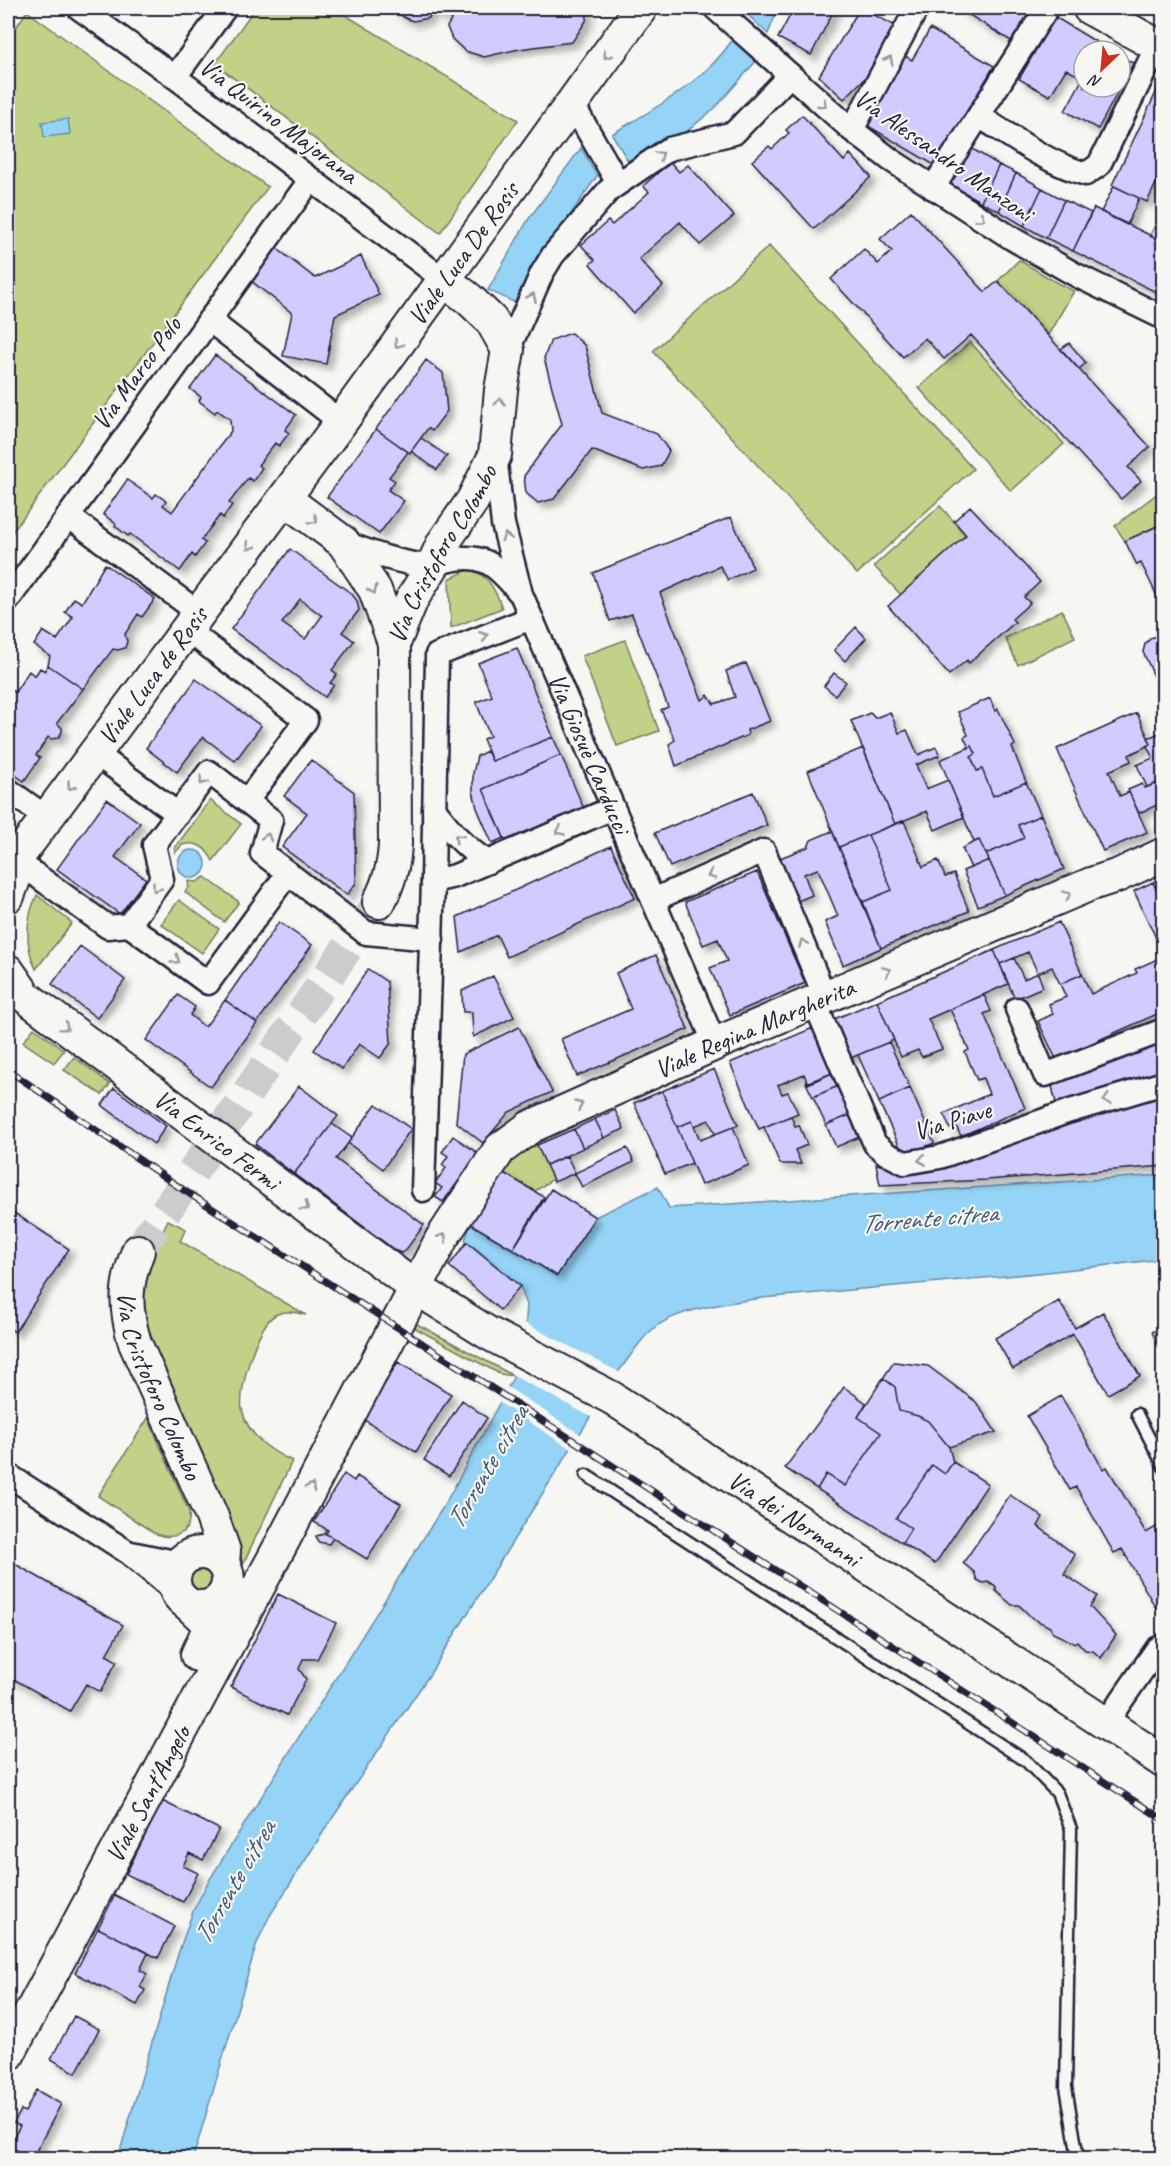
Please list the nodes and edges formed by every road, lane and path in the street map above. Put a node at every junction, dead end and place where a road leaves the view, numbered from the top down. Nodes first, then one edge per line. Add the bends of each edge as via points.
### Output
1 (78, 8) edge
2 (225, 8) edge
3 (641, 8) edge
4 (715, 8) edge
5 (917, 8) edge
6 (1047, 8) edge
7 (1089, 8) edge
8 (1160, 47) edge
9 (790, 75) junction
10 (175, 77) junction
11 (572, 103) junction
12 (979, 116) junction
13 (852, 130) junction
14 (311, 179) junction
15 (618, 183) junction
16 (933, 188) junction
17 (443, 279) junction
18 (1164, 318) edge
19 (209, 320) junction
20 (508, 350) junction
21 (341, 422) junction
22 (495, 455) junction
23 (285, 499) junction
24 (68, 516) junction
25 (343, 542) junction
26 (432, 567) junction
27 (521, 594) junction
28 (8, 600) edge
29 (531, 618) junction
30 (193, 622) junction
31 (394, 643) junction
32 (95, 753) junction
33 (8, 790) edge
34 (247, 801) junction
35 (613, 808) junction
36 (434, 809) junction
37 (178, 814) junction
38 (47, 818) junction
39 (1164, 854) edge
40 (15, 857) edge
41 (488, 862) junction
42 (288, 873) junction
43 (434, 881) junction
44 (8, 896) edge
45 (653, 900) junction
46 (379, 902) tunnel mouth
47 (129, 925) junction
48 (432, 939) junction
49 (12, 981) edge
50 (820, 999) junction
51 (1017, 1009) dead end
52 (1164, 1030) edge
53 (715, 1044) junction
54 (1164, 1083) edge
55 (423, 1190) dead end
56 (138, 1251) tunnel mouth
57 (416, 1288) junction
58 (1137, 1414) dead end
59 (1164, 1467) edge
60 (8, 1474) edge
61 (586, 1475) dead end
62 (212, 1517) junction
63 (284, 1539) junction
64 (129, 1553) junction
65 (184, 1560) junction
66 (224, 1583) junction
67 (183, 1599) junction
68 (1164, 1645) edge
69 (1105, 1724) junction
70 (1164, 1762) edge
71 (8, 2016) edge
72 (9, 2052) edge
73 (1078, 2158) edge

1 - 10 street, Via Quirino Majorana
2 - 10 street
3 -> 11 main road, Viale Luca De Rosis
4 - 9 street, Via Alessandro Manzoni
13 -> 5 street
6 - 12 street
7 - 8 main road
8 - 12 street via 1099,165 1086,174 1036,153
9 -> 13 street, Via Alessandro Manzoni
15 -> 9 street via 669,148 735,133
10 - 14 street, Via Quirino Majorana
11 - 15 street
11 - 17 main road, Viale Luca De Rosis
12 - 16 street
13 - 16 street, Via Alessandro Manzoni
14 - 17 street, Via Quirino Majorana
14 - 19 street, Via Marco Polo
20 -> 15 street via 553,255
16 -> 18 street, Via Alessandro Manzoni via 1067,270
17 - 20 main road via 491,320
17 -> 21 main road, Viale Luca De Rosis
19 - 21 street
19 - 24 street, Via Marco Polo
22 -> 20 main road, Via Cristoforo Colombo
21 - 23 main road, Viale Luca De Rosis
22 - 26 main road, Via Cristoforo Colombo
27 -> 22 street, Via Giosuè Carducci via 503,524
23 -> 25 main road
23 -> 30 main road, Viale Luca de Rosis
24 - 28 street, Via Marco Polo
24 - 30 street
25 - 26 street via 391,560
25 -> 31 main road via 375,590
26 - 27 street via 446,561 483,559 500,569
26 - 31 main road, Via Cristoforo Colombo via 412,599
27 - 29 street, Via Giosuè Carducci
29 - 35 street, Via Giosuè Carducci
36 -> 29 street via 437,655
30 - 32 main road, Viale Luca de Rosis
30 - 34 street via 306,720
31 - 46 main road, Via Cristoforo Colombo via 394,864
32 - 37 street
32 -> 38 main road, Viale Luca de Rosis
33 - 38 street
34 -> 37 street via 209,772
42 -> 34 street via 262,853 271,820
35 -> 41 street
35 - 45 street, Via Giosuè Carducci
41 -> 36 street via 457,838
36 - 43 street
37 -> 47 street via 154,845 162,879
38 - 40 main road, Viale Luca de Rosis
50 -> 39 main road, Viale Regina Margherita
40 - 44 main road, Viale Luca de Rosis
40 - 47 street via 108,927
41 - 43 street
47 -> 42 street via 208,983
42 - 48 street via 366,933
43 - 48 street
50 -> 45 street, Via Piave via 764,851
45 - 53 street, Via Giosuè Carducci
48 - 55 street
49 -> 57 main road, Via Enrico Fermi via 26,997
50 - 53 main road, Viale Regina Margherita
54 -> 50 street, Via Piave via 940,1157 905,1163 875,1144
51 - 52 street via 1045,1075
57 -> 53 main road, Viale Regina Margherita via 442,1238 500,1149 530,1127
56 - 62 main road, Via Cristoforo Colombo via 126,1295 128,1320
63 -> 57 main road, Viale Sant'Angelo
57 - 69 main road, Via dei Normanni via 488,1333 612,1398
58 - 59 lane
60 - 64 street, Viale Sant'Angelo
61 - 73 lane via 1026,1761 1057,1793 1071,1829 1066,2087
62 - 65 main road via 204,1540
62 - 66 main road, Via Cristoforo Colombo via 224,1551
63 - 66 main road, Viale Sant'Angelo
63 - 72 main road, Viale Sant'Angelo
64 - 65 street, Viale Sant'Angelo
64 - 67 street, Viale Sant'Angelo
65 - 66 main road via 198,1553 216,1557
65 - 67 main road via 174,1578
66 - 67 main road via 215,1604 207,1607
66 - 72 main road, Viale Sant'Angelo via 225,1616 217,1641 14,2023
67 - 71 main road, Viale Sant'Angelo via 204,1619 209,1628 206,1637
68 - 69 street via 1157,1649
69 - 70 main road, Via dei Normanni

